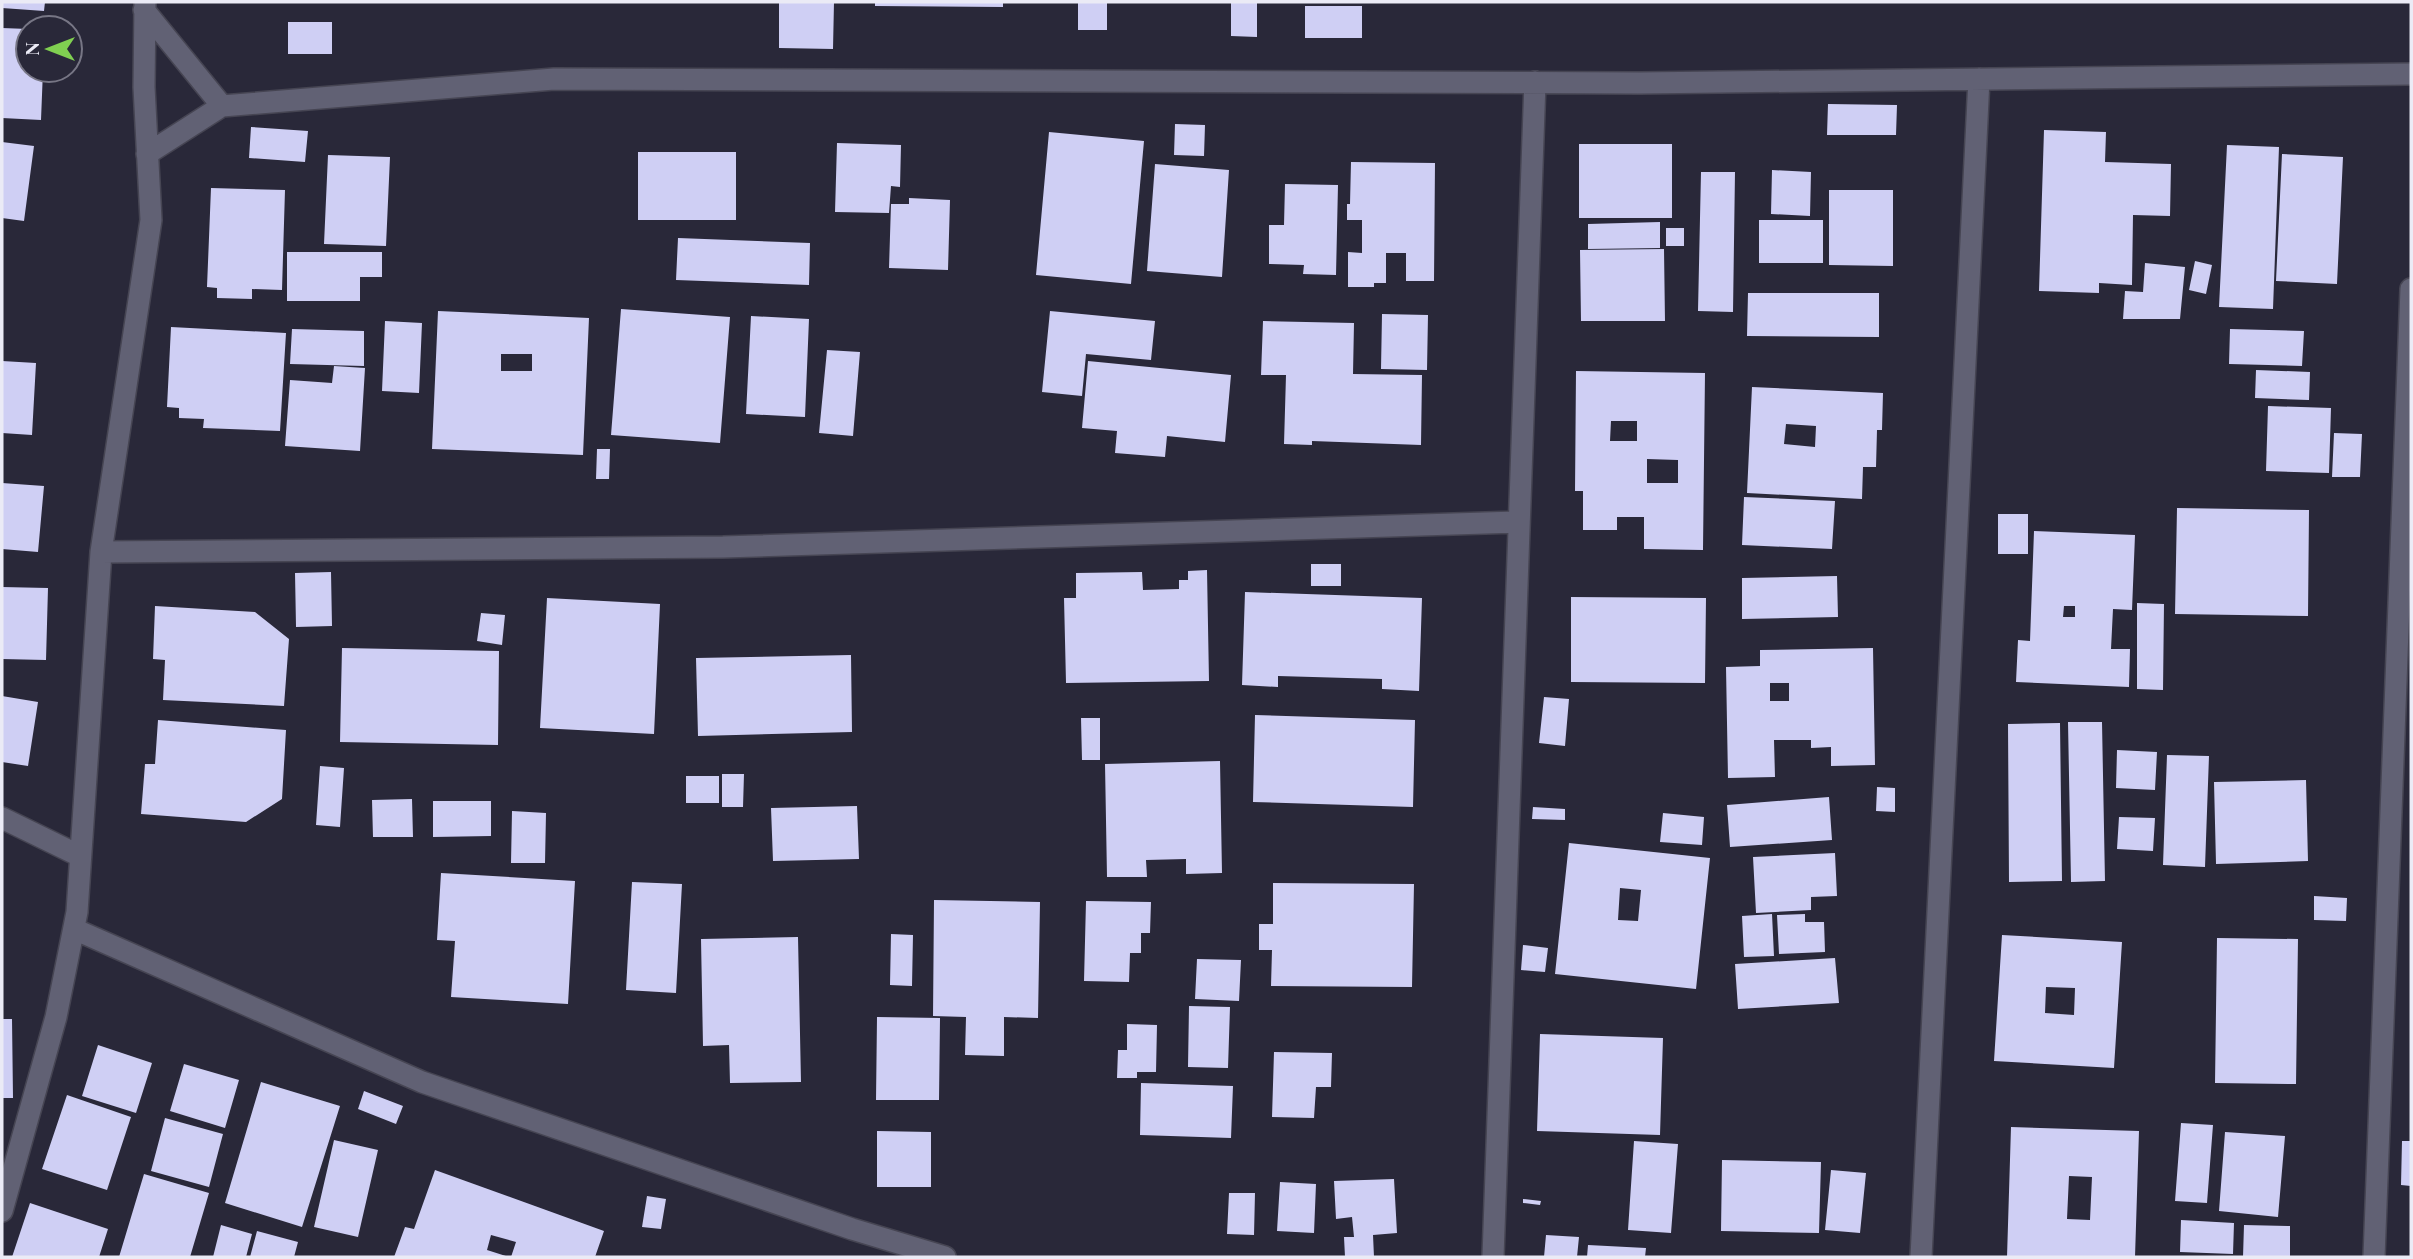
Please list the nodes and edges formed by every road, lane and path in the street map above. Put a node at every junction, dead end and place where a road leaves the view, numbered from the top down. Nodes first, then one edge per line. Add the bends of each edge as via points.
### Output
1 (144, 6) edge
2 (2411, 74) edge
3 (1979, 79) junction
4 (1535, 82) junction
5 (222, 106) junction
6 (147, 154) junction
7 (2411, 289) edge
8 (1517, 523) junction
9 (102, 552) junction
10 (2, 818) edge
11 (80, 856) junction
12 (74, 929) junction
13 (2, 1211) edge
14 (945, 1257) edge
15 (1493, 1257) edge
16 (1921, 1257) edge
17 (2374, 1257) edge

1 - 5 street
1 - 6 street
2 - 3 street
3 - 4 street
3 - 16 street
4 - 5 street via 554,79
4 - 8 street
5 - 6 street
6 - 9 street via 151,220
7 - 17 street
8 - 9 street via 723,547
8 - 15 street
9 - 11 street
10 - 11 street
11 - 12 street
12 - 13 street via 56,1017
12 - 14 street via 422,1082

